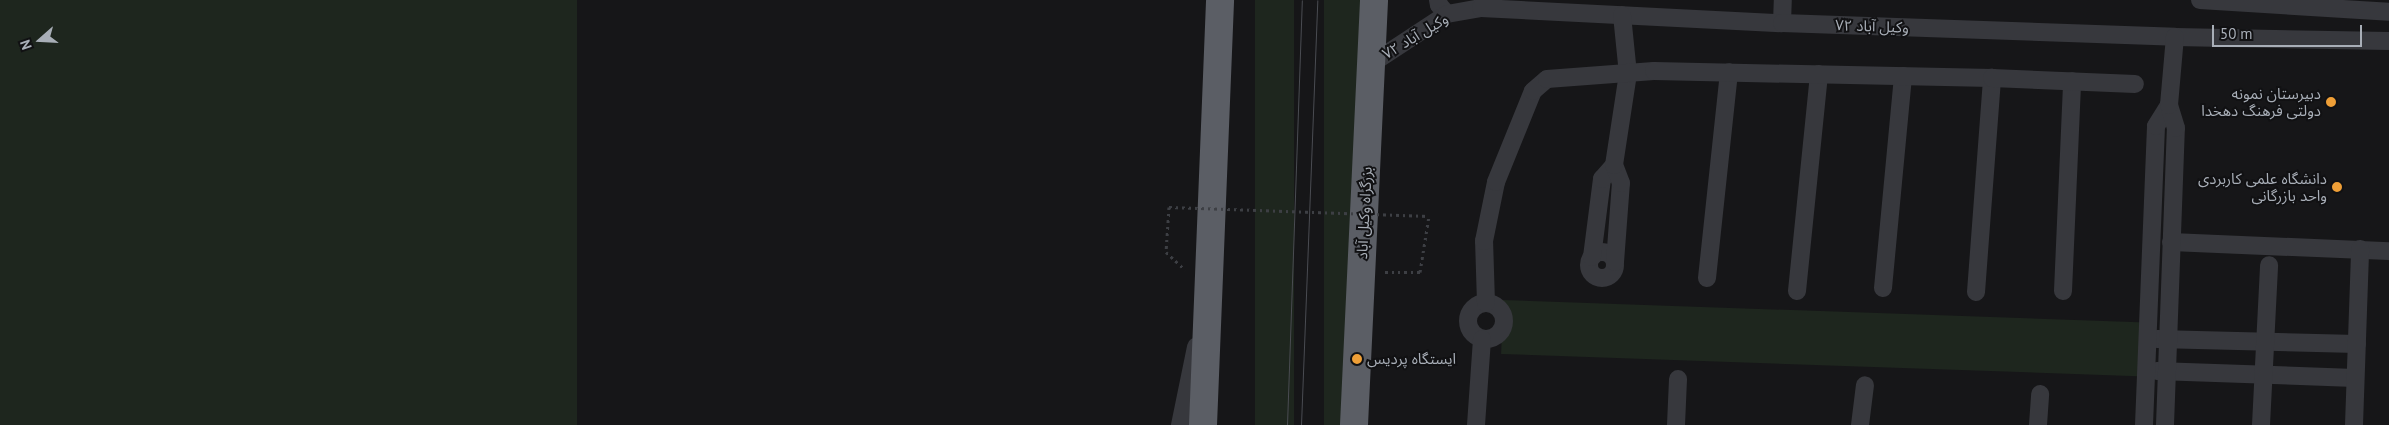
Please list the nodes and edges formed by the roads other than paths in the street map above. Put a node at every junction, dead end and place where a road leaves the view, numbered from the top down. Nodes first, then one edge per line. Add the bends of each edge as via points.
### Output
1 (1209, 0) edge
2 (1220, 0) edge
3 (1374, 0) edge
4 (1783, 0) edge
5 (2200, 0) edge
6 (1442, 7) edge
7 (2389, 12) edge
8 (1622, 15) junction
9 (1782, 23) junction
10 (2175, 37) junction
11 (2389, 41) edge
12 (1371, 64) junction
13 (1729, 72) junction
14 (1217, 73) junction
15 (1628, 74) junction
16 (1819, 74) junction
17 (1903, 76) junction
18 (1992, 78) junction
19 (2072, 81) junction
20 (2134, 84) dead end
21 (2169, 105) junction
22 (1614, 165) junction
23 (2171, 242) junction
24 (2360, 249) junction
25 (2389, 251) edge
26 (2269, 265) dead end
27 (1707, 278) dead end
28 (1883, 288) dead end
29 (1208, 290) junction
30 (1797, 290) dead end
31 (2063, 291) dead end
32 (1976, 292) dead end
33 (1486, 302) junction
34 (2147, 338) junction
35 (1482, 339) junction
36 (2168, 339) junction
37 (2266, 342) junction
38 (2356, 344) junction
39 (2146, 371) junction
40 (2166, 372) junction
41 (2264, 375) junction
42 (2355, 378) junction
43 (1678, 379) dead end
44 (1865, 385) dead end
45 (2040, 394) dead end
46 (1357, 417) edge
47 (1180, 425) edge
48 (1203, 425) edge
49 (1476, 425) edge
50 (1676, 425) edge
51 (1860, 425) edge
52 (2038, 425) edge
53 (2144, 425) edge
54 (2165, 425) edge
55 (2261, 425) edge
56 (2354, 425) edge

1 - 14 highway
2 - 14 highway
3 - 12 highway, بزرگراه وکیل آباد
4 - 9 street
5 - 7 street
6 - 8 street, ۷۲ وکیل آباد
6 - 12 street, ۷۲ وکیل آباد
8 - 9 street, ۷۲ وکیل آباد
8 - 15 street
9 - 10 street, ۷۲ وکیل آباد
10 - 11 street, ۷۲ وکیل آباد
10 - 21 street
12 - 46 highway, بزرگراه وکیل آباد
13 - 15 street
13 - 16 street
13 - 27 street
14 - 29 highway
15 - 22 street
15 - 33 street via 1548,80 1533,91 1496,182 1484,241
16 - 17 street
16 - 30 street
17 - 18 street
17 - 28 street
18 - 19 street
18 - 32 street
19 - 20 street
19 - 31 street
21 - 23 street via 2176,128
21 - 34 street via 2156,126
22 - 22 street via 1621,183 1615,270 1604,278 1596,277 1589,264 1602,179
23 - 24 street
23 - 36 street
24 - 25 street
24 - 38 street
26 - 37 street
29 - 47 street
29 - 48 highway
33 - 35 street via 1478,304 1468,316 1471,331
33 - 35 street via 1499,308 1505,324 1497,336
34 - 36 street
34 - 39 street
35 - 49 street
36 - 37 street
36 - 40 street
37 - 38 street
37 - 41 street
38 - 42 street
39 - 40 street
39 - 53 street
40 - 41 street
40 - 54 street
41 - 42 street
41 - 55 street
42 - 56 street
43 - 50 street
44 - 51 street
45 - 52 street

